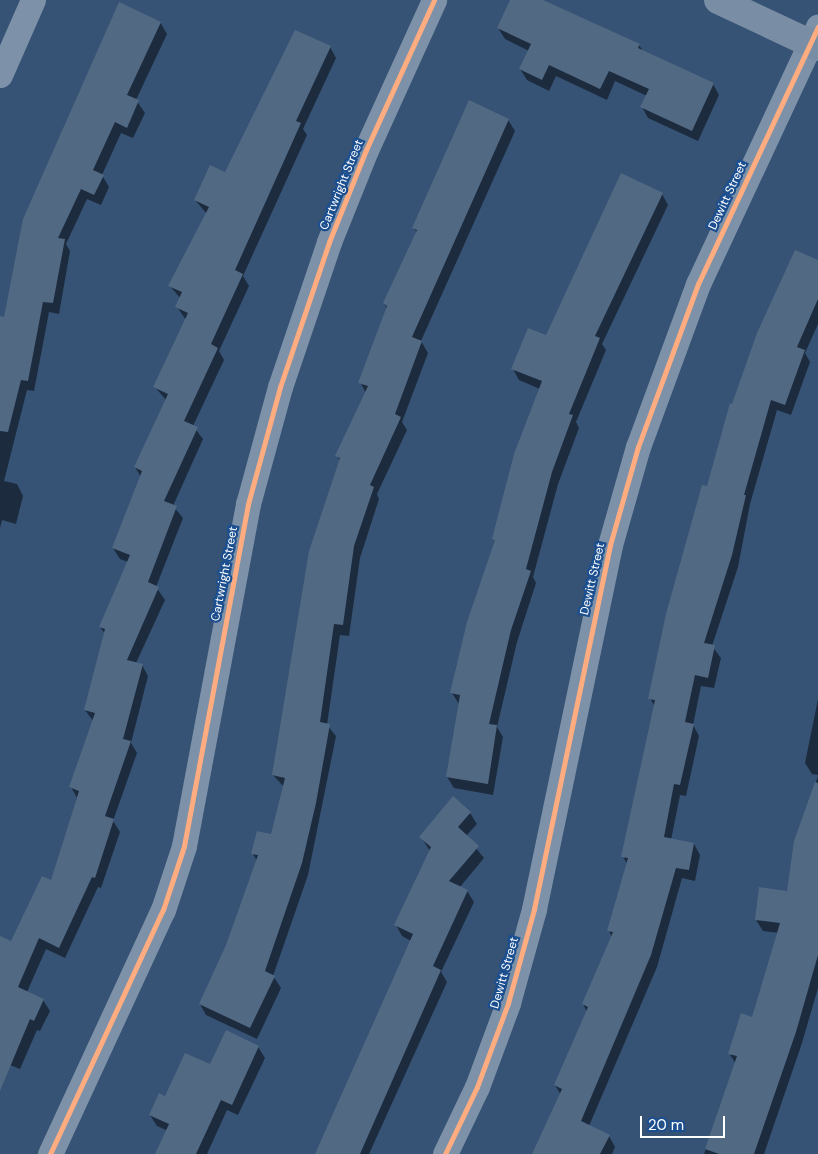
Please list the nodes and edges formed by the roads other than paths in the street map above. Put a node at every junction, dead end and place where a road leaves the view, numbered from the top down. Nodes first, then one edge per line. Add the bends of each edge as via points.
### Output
1 (33, 0) edge
2 (434, 0) edge
3 (718, 0) edge
4 (815, 39) edge
5 (0, 75) edge
6 (50, 1154) edge
7 (446, 1154) edge

1 - 5 street
2 - 6 street, Cartwright Street via 336,224 280,387 248,504 184,846 163,910
3 - 4 street
4 - 7 street, Dewitt Street via 698,284 638,447 610,545 534,909 508,1003 477,1087

